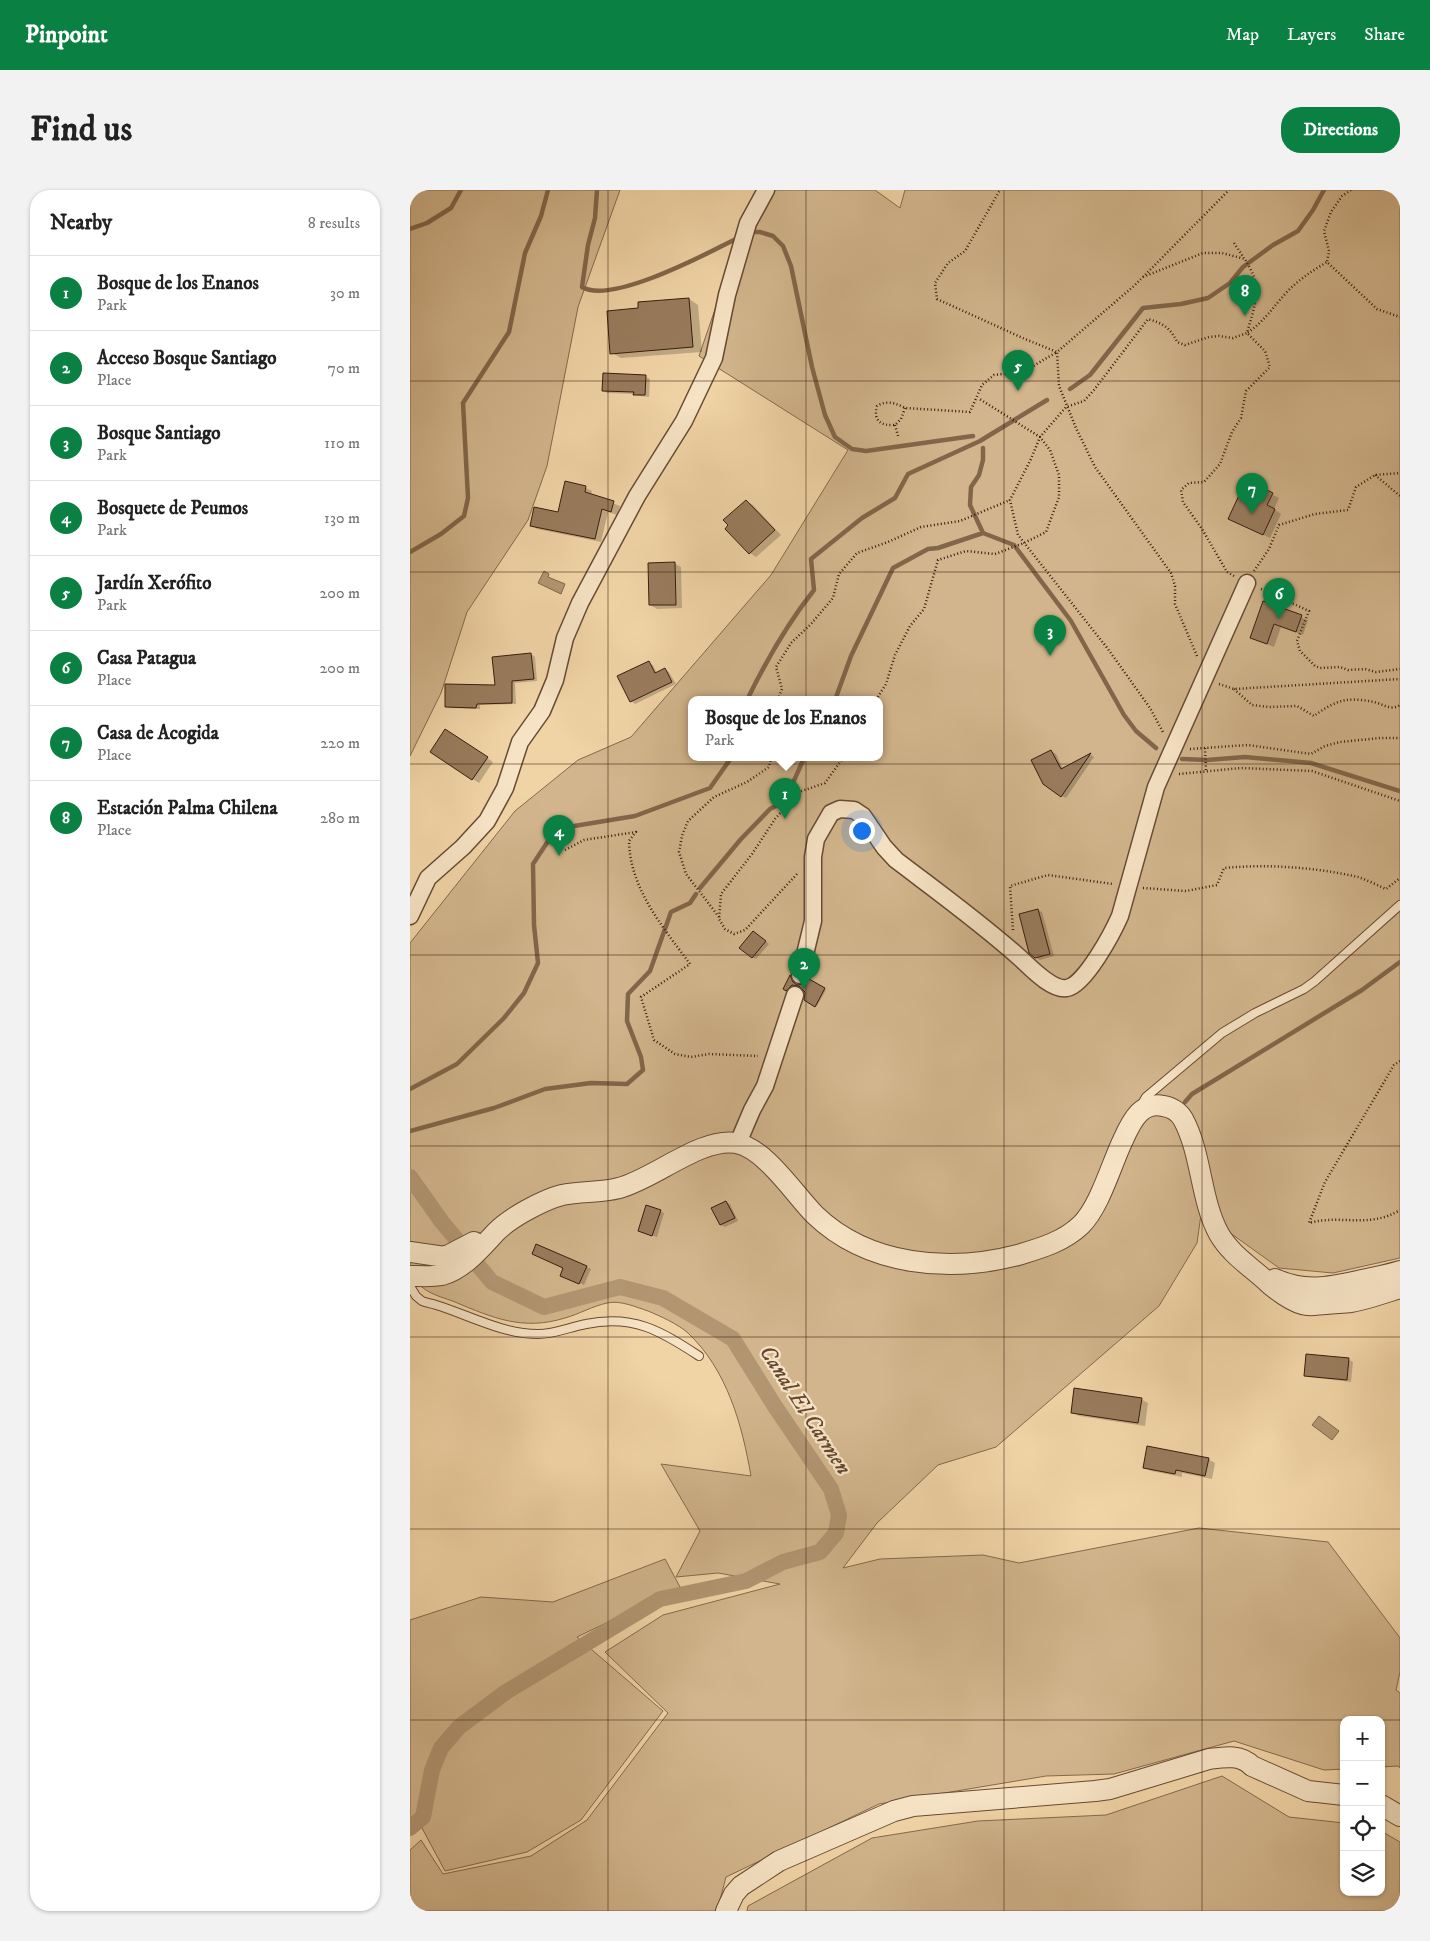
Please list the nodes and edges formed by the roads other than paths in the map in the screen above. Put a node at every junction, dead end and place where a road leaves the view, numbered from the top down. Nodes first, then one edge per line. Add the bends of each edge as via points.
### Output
1 (766, 190) edge
2 (1247, 583) road end
3 (1400, 906) edge
4 (410, 916) edge
5 (800, 975) dead end
6 (795, 995) dead end
7 (1135, 1118) junction
8 (738, 1143) junction
9 (410, 1252) edge
10 (448, 1264) junction
11 (1252, 1269) junction
12 (1400, 1271) edge
13 (410, 1276) edge
14 (410, 1286) edge
15 (1400, 1288) edge
16 (699, 1356) dead end
17 (1340, 1795) edge
18 (1383, 1806) edge
19 (1400, 1816) edge
20 (726, 1911) edge

1 - 4 street via 748,223 727,295 714,358 684,421 637,496 580,603 565,638 542,711 520,742 505,788 487,821 428,878
2 - 5 street via 1161,776 1115,929 1075,985 1056,987 986,928 896,860 863,816 854,810 840,809 831,813 816,840 814,921
3 - 7 lane via 1304,989 1231,1026 1200,1050 1146,1097
6 - 8 street via 765,1086
7 - 8 street via 1092,1210 1067,1236 1048,1246 1003,1259 950,1264 909,1262 889,1257 840,1235 814,1214 767,1162
7 - 11 street via 1146,1108 1160,1105 1173,1109 1183,1119 1208,1209 1218,1231 1228,1247
8 - 10 street via 695,1151 617,1189 563,1195 544,1201
9 - 10 street
10 - 13 street via 440,1275
11 - 12 street via 1288,1286 1311,1289
11 - 15 street via 1275,1289 1304,1306 1351,1302
14 - 16 lane via 422,1301 515,1331 550,1333 605,1321 635,1323 660,1331
17 - 20 street via 1308,1791 1248,1762 1225,1757 1095,1792 913,1806 894,1811 779,1861 741,1886
18 - 19 street

